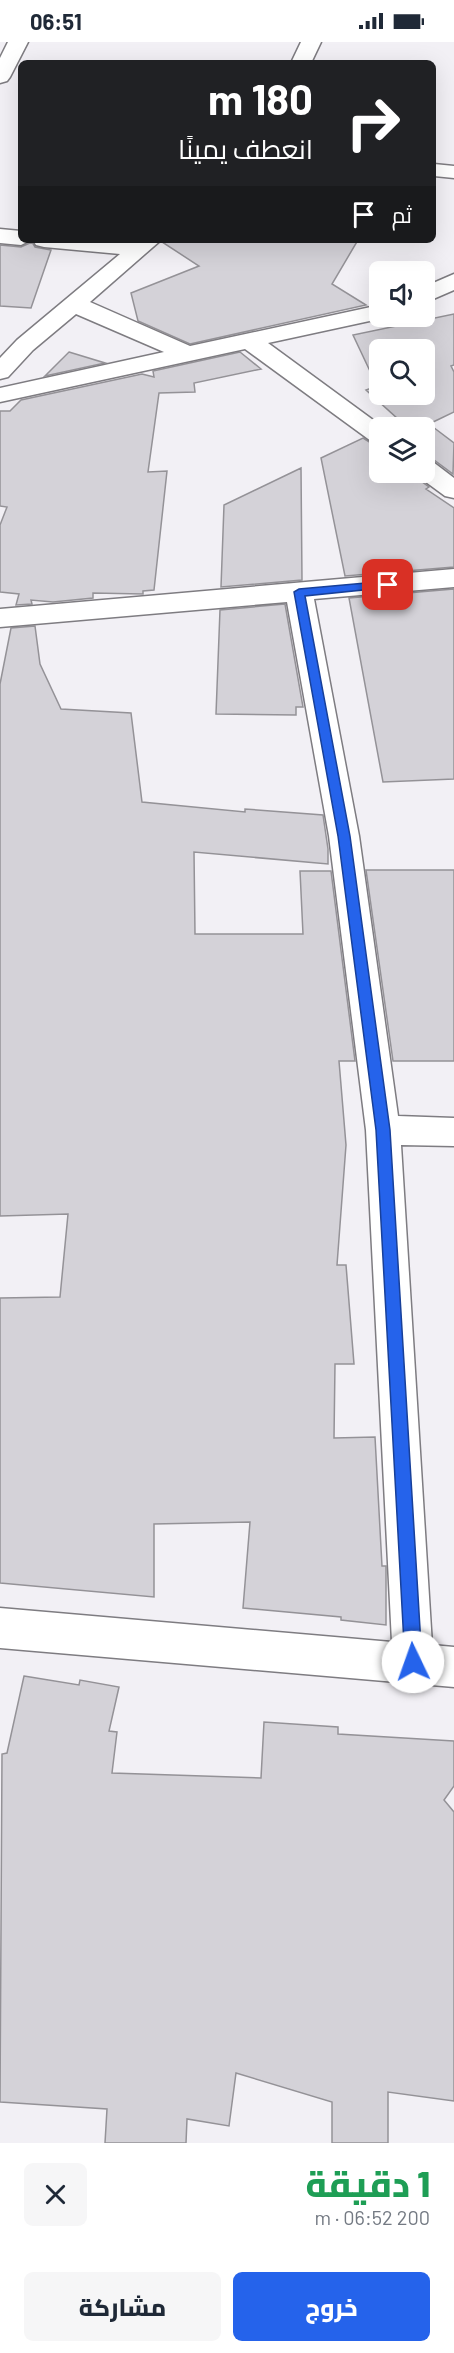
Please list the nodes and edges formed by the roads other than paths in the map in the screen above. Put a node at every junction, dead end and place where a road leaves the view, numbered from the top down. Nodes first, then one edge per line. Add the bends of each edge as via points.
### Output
1 (18, 42) edge
2 (311, 42) edge
3 (302, 60) edge
4 (0, 77) edge
5 (0, 82) edge
6 (18, 84) edge
7 (436, 170) edge
8 (454, 172) edge
9 (0, 236) edge
10 (18, 238) edge
11 (120, 243) edge
12 (145, 244) edge
13 (454, 281) edge
14 (435, 290) edge
15 (74, 304) junction
16 (369, 314) edge
17 (248, 340) junction
18 (185, 353) junction
19 (0, 372) edge
20 (0, 395) edge
21 (369, 428) edge
22 (435, 476) edge
23 (454, 490) edge
24 (454, 579) edge
25 (299, 592) junction
26 (0, 618) edge
27 (383, 1130) junction
28 (454, 1132) edge
29 (0, 1628) edge
30 (413, 1662) junction
31 (454, 1666) edge

1 - 4 street
2 - 3 street
5 - 6 street
7 - 8 street
9 - 10 street
11 - 12 street
12 - 15 street
13 - 14 street
15 - 18 street
15 - 19 street
16 - 17 street
17 - 18 street
17 - 21 street
18 - 20 street
22 - 23 street
24 - 25 street
25 - 26 street
25 - 27 street via 344,836
27 - 28 street
27 - 30 street
29 - 30 street
30 - 31 street

